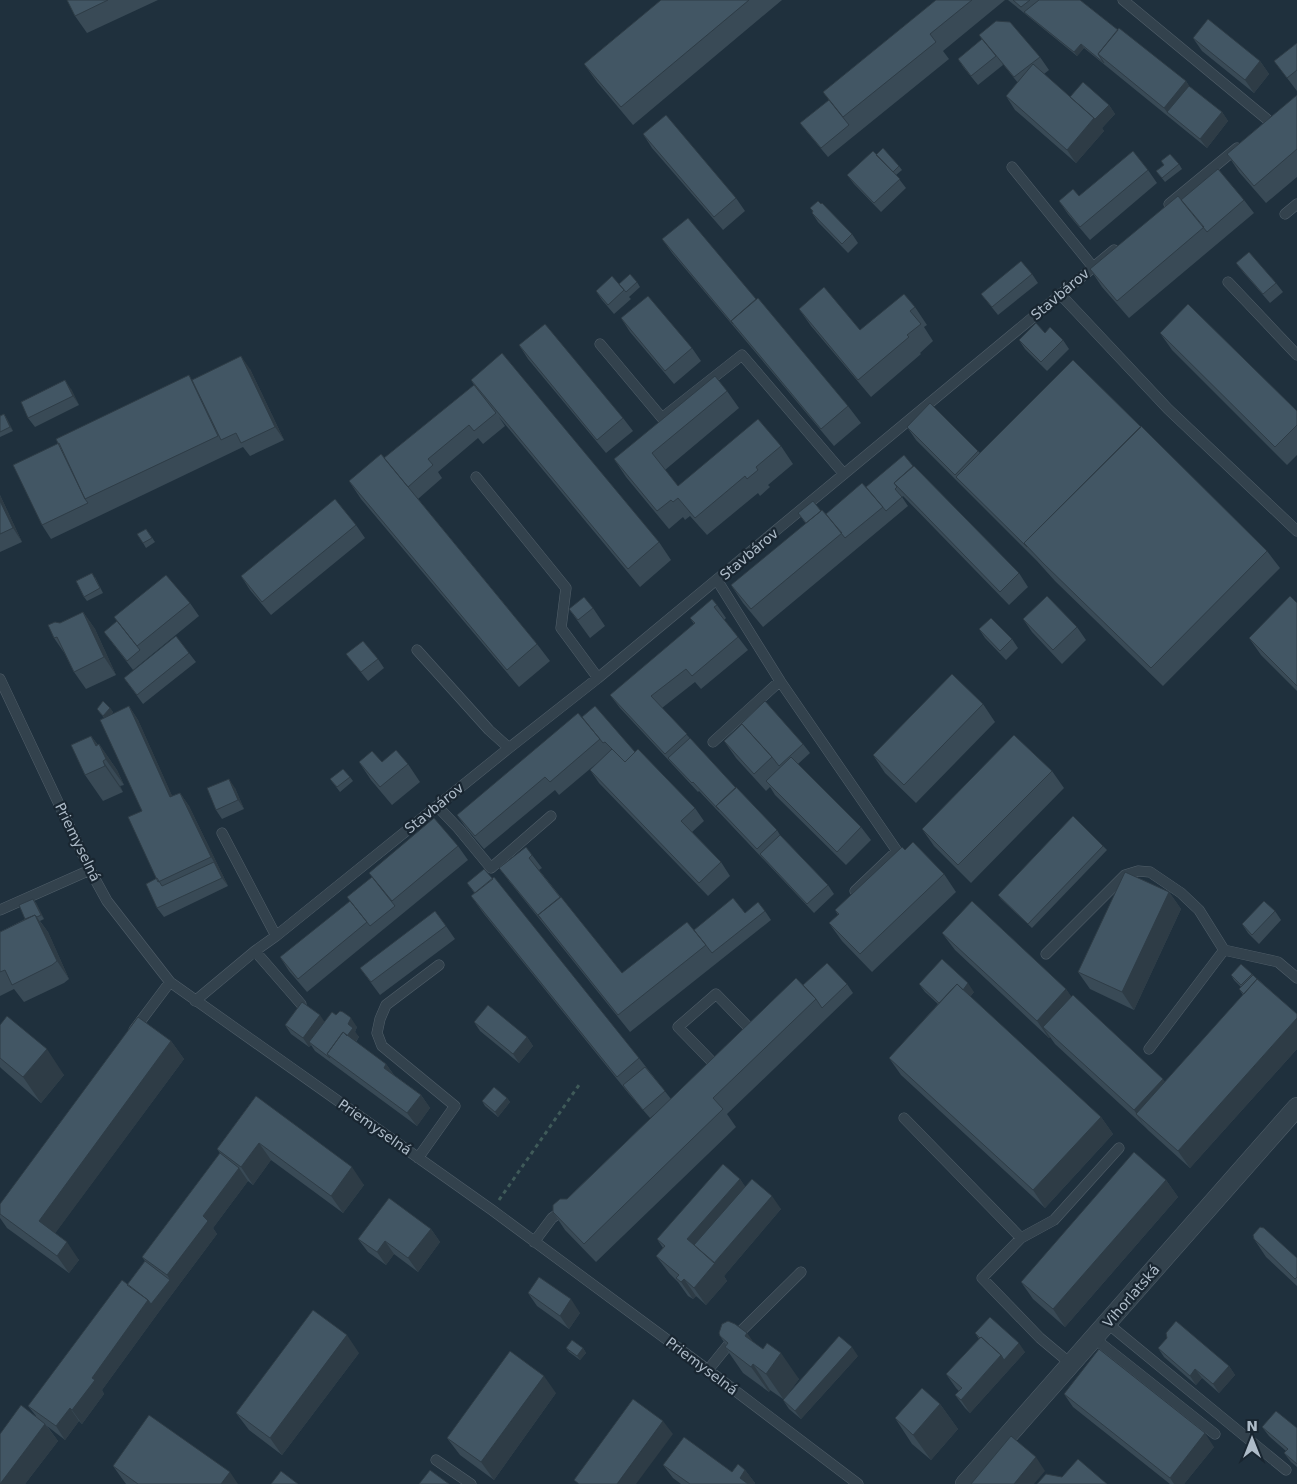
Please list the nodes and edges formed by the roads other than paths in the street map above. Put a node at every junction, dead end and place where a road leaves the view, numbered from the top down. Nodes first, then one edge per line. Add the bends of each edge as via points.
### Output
1 (1123, 0) edge
2 (1268, 122) edge
3 (1246, 140) edge
4 (1012, 167) dead end
5 (1297, 204) edge
6 (1162, 210) edge
7 (1285, 214) dead end
8 (1124, 242) edge
9 (1093, 267) junction
10 (1228, 282) dead end
11 (1060, 294) junction
12 (600, 344) dead end
13 (1297, 355) edge
14 (844, 474) junction
15 (476, 477) dead end
16 (1295, 525) edge
17 (717, 580) junction
18 (417, 650) dead end
19 (598, 678) junction
20 (0, 679) edge
21 (780, 681) junction
22 (713, 742) dead end
23 (509, 748) junction
24 (437, 806) junction
25 (551, 816) dead end
26 (222, 833) dead end
27 (90, 870) junction
28 (855, 891) edge
29 (0, 910) edge
30 (276, 936) junction
31 (1224, 950) junction
32 (255, 951) junction
33 (1046, 954) dead end
34 (439, 965) dead end
35 (1297, 978) edge
36 (170, 982) junction
37 (195, 1001) junction
38 (301, 1004) edge
39 (748, 1041) edge
40 (125, 1042) edge
41 (1149, 1049) dead end
42 (719, 1068) edge
43 (1297, 1107) edge
44 (904, 1118) dead end
45 (1119, 1148) dead end
46 (418, 1158) junction
47 (575, 1202) edge
48 (1021, 1238) junction
49 (534, 1242) junction
50 (801, 1272) dead end
51 (1107, 1323) junction
52 (1094, 1338) junction
53 (1071, 1364) junction
54 (708, 1370) junction
55 (1215, 1434) dead end
56 (436, 1460) dead end
57 (1286, 1470) dead end
58 (471, 1484) edge
59 (858, 1484) edge
60 (965, 1484) edge

1 - 2 lane
3 - 6 lane
4 - 9 lane
5 - 7 lane
8 - 9 lane, Stavbárov
9 - 11 lane, Stavbárov
10 - 13 lane
11 - 14 lane, Stavbárov
11 - 16 lane via 1168,409
12 - 14 lane via 662,418 742,355
14 - 17 lane, Stavbárov
15 - 19 lane via 566,588 562,628
17 - 19 lane, Stavbárov
17 - 21 lane
18 - 23 lane
19 - 23 lane, Stavbárov
20 - 27 lane, Priemyselná
21 - 22 lane
21 - 28 lane via 897,851
23 - 24 lane, Stavbárov
24 - 25 lane via 491,868
24 - 30 lane, Stavbárov
26 - 30 lane
27 - 29 lane
27 - 36 lane, Priemyselná via 107,901
30 - 32 lane, Stavbárov
31 - 33 lane via 1199,910 1181,893 1150,872 1138,871 1125,875
31 - 35 lane via 1278,962
31 - 41 lane
32 - 37 lane, Stavbárov
32 - 38 lane
34 - 46 lane via 386,1005 376,1033 382,1046 455,1106
36 - 37 lane, Priemyselná
36 - 40 lane
37 - 46 lane, Priemyselná
39 - 42 lane via 755,1034 716,994 678,1027
43 - 51 street, Vihorlatská
44 - 48 lane
45 - 48 lane via 1054,1220
46 - 49 lane, Priemyselná
47 - 49 lane via 552,1218
48 - 53 lane via 982,1278 1040,1338
49 - 54 lane, Priemyselná
50 - 54 lane via 733,1339
51 - 52 street, Vihorlatská
51 - 57 lane
52 - 53 street, Vihorlatská
52 - 55 lane
53 - 60 street, Vihorlatská
54 - 59 lane, Priemyselná
56 - 58 lane

